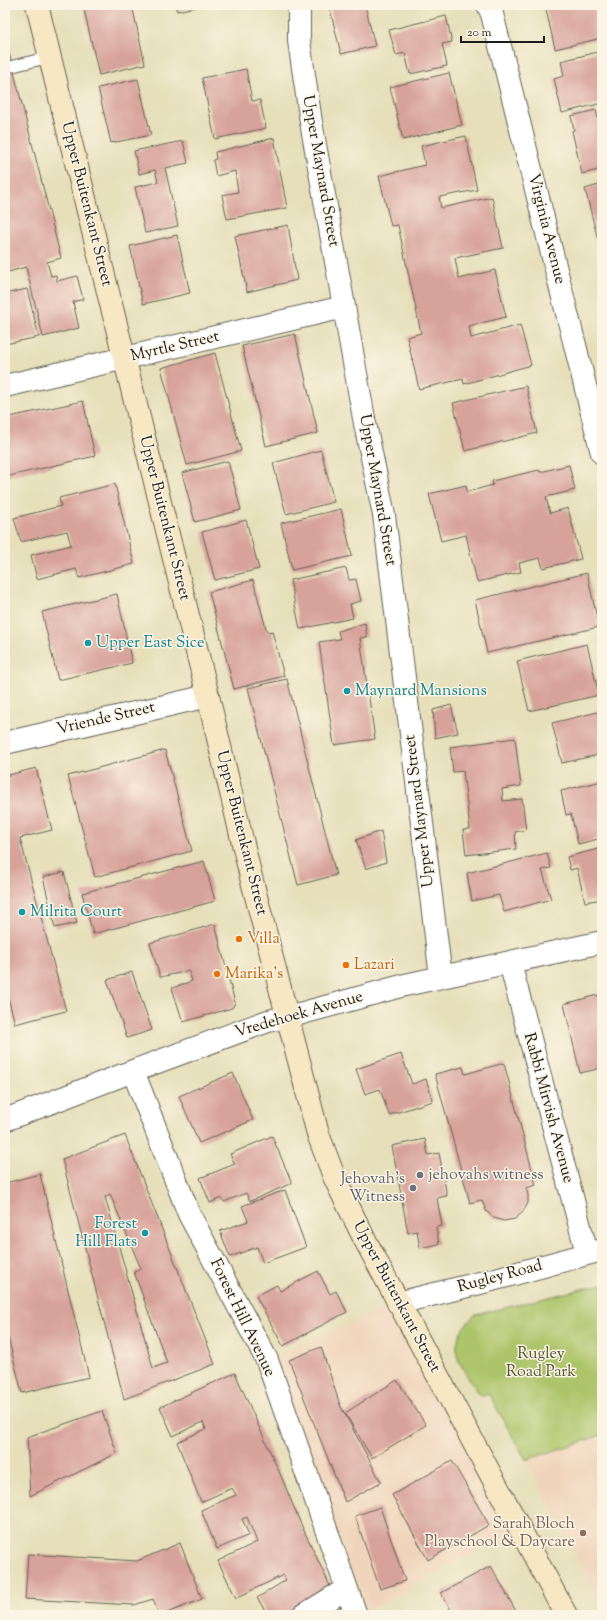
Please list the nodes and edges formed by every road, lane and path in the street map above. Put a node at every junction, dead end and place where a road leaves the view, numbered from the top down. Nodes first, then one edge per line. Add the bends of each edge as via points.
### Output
1 (37, 5) edge
2 (298, 5) edge
3 (488, 5) edge
4 (50, 57) junction
5 (13, 66) dead end
6 (344, 308) junction
7 (124, 358) junction
8 (5, 386) edge
9 (602, 453) edge
10 (208, 696) junction
11 (5, 743) edge
12 (602, 942) edge
13 (510, 963) junction
14 (441, 977) junction
15 (288, 1017) junction
16 (133, 1071) junction
17 (5, 1120) edge
18 (594, 1252) edge
19 (398, 1303) junction
20 (346, 1589) junction
21 (304, 1615) edge
22 (356, 1615) edge
23 (566, 1615) edge

1 - 4 street, Upper Buitenkant Street
2 - 6 street, Upper Maynard Street via 299,41
3 - 9 street, Virginia Avenue
4 - 5 lane
4 - 7 street, Upper Buitenkant Street
6 - 7 street, Myrtle Street
6 - 14 street, Upper Maynard Street via 384,515
7 - 8 street, Myrtle Street
7 - 10 street, Upper Buitenkant Street
10 - 11 street, Vriende Street
10 - 15 street, Upper Buitenkant Street
12 - 13 street, Vredehoek Avenue
13 - 14 street, Vredehoek Avenue
13 - 18 street, Rabbi Mirvish Avenue
14 - 15 street, Vredehoek Avenue
15 - 16 street, Vredehoek Avenue via 268,1021
15 - 19 street, Upper Buitenkant Street via 318,1134 332,1173
16 - 17 street, Vredehoek Avenue
16 - 20 street, Forest Hill Avenue via 189,1214 267,1360
18 - 19 street, Rugley Road
19 - 23 street, Upper Buitenkant Street
20 - 21 street
20 - 22 street, Forest Hill Avenue

